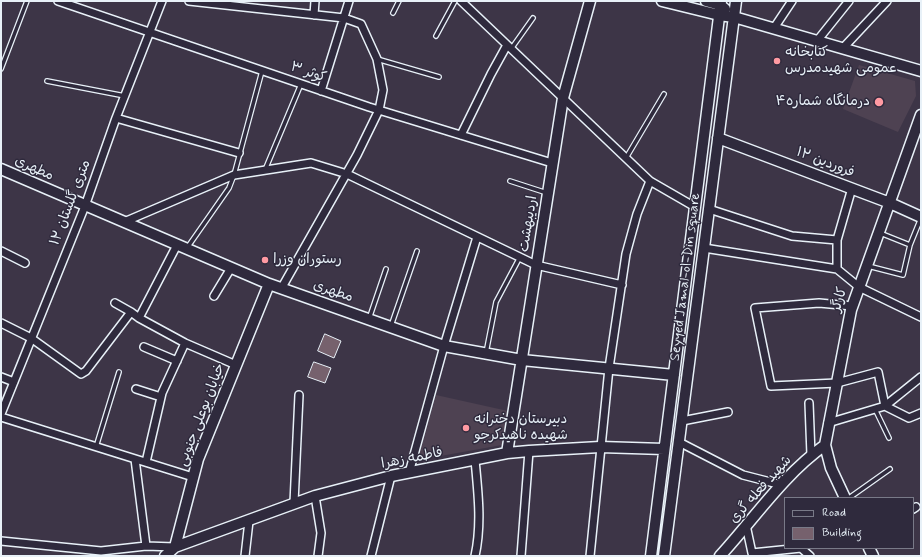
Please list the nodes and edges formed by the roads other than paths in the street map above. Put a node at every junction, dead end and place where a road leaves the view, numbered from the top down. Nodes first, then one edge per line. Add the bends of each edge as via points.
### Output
1 (27, 1) edge
2 (58, 1) edge
3 (162, 1) edge
4 (188, 1) edge
5 (315, 1) edge
6 (349, 1) edge
7 (399, 1) edge
8 (455, 1) edge
9 (461, 1) edge
10 (590, 1) edge
11 (662, 1) edge
12 (706, 1) edge
13 (736, 1) edge
14 (792, 1) edge
15 (849, 1) edge
16 (887, 1) edge
17 (212, 2) edge
18 (721, 3) edge
19 (393, 14) dead end
20 (314, 15) junction
21 (719, 15) junction
22 (734, 16) junction
23 (344, 18) junction
24 (533, 18) dead end
25 (774, 28) junction
26 (150, 32) junction
27 (436, 36) dead end
28 (817, 41) junction
29 (509, 47) junction
30 (843, 48) junction
31 (377, 59) junction
32 (1, 69) edge
33 (262, 71) junction
34 (921, 71) edge
35 (439, 77) dead end
36 (47, 81) dead end
37 (301, 84) junction
38 (321, 90) junction
39 (664, 94) dead end
40 (124, 96) junction
41 (563, 98) junction
42 (379, 110) junction
43 (921, 115) edge
44 (116, 118) junction
45 (461, 135) junction
46 (718, 138) junction
47 (239, 153) junction
48 (626, 158) junction
49 (552, 163) junction
50 (1, 169) edge
51 (265, 170) junction
52 (346, 174) junction
53 (234, 175) junction
54 (650, 180) junction
55 (510, 181) dead end
56 (852, 188) junction
57 (548, 193) junction
58 (890, 202) junction
59 (85, 206) junction
60 (695, 207) junction
61 (709, 209) junction
62 (921, 218) edge
63 (124, 222) junction
64 (879, 232) junction
65 (477, 237) junction
66 (837, 240) junction
67 (910, 245) junction
68 (182, 247) junction
69 (704, 248) junction
70 (417, 251) dead end
71 (1, 252) edge
72 (520, 257) junction
73 (25, 263) dead end
74 (536, 265) junction
75 (867, 265) junction
76 (231, 268) junction
77 (386, 269) dead end
78 (837, 269) junction
79 (269, 284) junction
80 (622, 285) junction
81 (685, 286) junction
82 (859, 287) junction
83 (699, 288) junction
84 (281, 289) junction
85 (214, 296) dead end
86 (116, 303) dead end
87 (852, 306) junction
88 (131, 312) junction
89 (921, 317) edge
90 (139, 318) junction
91 (369, 320) junction
92 (1, 323) edge
93 (390, 328) junction
94 (32, 338) junction
95 (185, 343) junction
96 (444, 346) junction
97 (144, 347) dead end
98 (486, 353) junction
99 (522, 360) junction
100 (177, 361) junction
101 (236, 365) junction
102 (609, 368) junction
103 (119, 372) dead end
104 (674, 375) junction
105 (1, 377) edge
106 (921, 377) edge
107 (14, 382) junction
108 (836, 383) junction
109 (136, 389) dead end
110 (299, 395) dead end
111 (161, 397) junction
112 (3, 403) edge
113 (809, 403) dead end
114 (885, 406) junction
115 (875, 409) junction
116 (728, 412) dead end
117 (921, 413) edge
118 (1, 414) edge
119 (1, 417) edge
120 (682, 421) junction
121 (828, 423) junction
122 (890, 438) dead end
123 (679, 442) junction
124 (825, 445) junction
125 (96, 447) junction
126 (600, 447) junction
127 (664, 449) junction
128 (529, 451) junction
129 (508, 453) junction
130 (811, 455) junction
131 (135, 459) junction
132 (475, 460) junction
133 (146, 462) junction
134 (890, 469) dead end
135 (409, 473) junction
136 (391, 476) junction
137 (193, 477) junction
138 (782, 485) junction
139 (315, 496) junction
140 (845, 497) edge
141 (850, 497) edge
142 (294, 503) junction
143 (249, 520) junction
144 (746, 525) junction
145 (1, 541) edge
146 (146, 546) junction
147 (175, 547) junction
148 (799, 549) edge
149 (802, 549) edge
150 (789, 553) edge
151 (165, 556) edge
152 (245, 556) edge
153 (318, 556) edge
154 (371, 556) edge
155 (475, 556) edge
156 (521, 556) edge
157 (590, 556) edge
158 (650, 556) edge
159 (664, 556) edge
160 (720, 556) edge
161 (810, 556) edge

1 - 32 lane
2 - 26 street, کوثر ۳
3 - 26 street, ۱۲ متری گلستان
4 - 17 street
5 - 20 street
6 - 23 street
7 - 19 lane
8 - 27 lane
9 - 29 street
10 - 41 street, اردیبهشت
11 - 21 street
12 - 18 street
13 - 22 street, Seyyed Jamal-ol-Din square
14 - 25 street
15 - 28 street
16 - 30 street
17 - 20 street
18 - 21 street, Seyyed Jamal-ol-Din square
18 - 22 street
20 - 23 street
21 - 22 street
21 - 60 street, Seyyed Jamal-ol-Din square
22 - 25 street
22 - 46 street, Seyyed Jamal-ol-Din square
23 - 31 street via 361,24
23 - 38 street
24 - 29 lane
25 - 28 street
26 - 33 street, کوثر ۳
26 - 40 street, ۱۲ متری گلستان
28 - 30 street
29 - 41 street
29 - 45 street via 491,74
30 - 34 street
31 - 35 lane
31 - 42 street via 383,90
33 - 37 street, کوثر ۳
33 - 47 lane
36 - 40 lane
37 - 38 street, کوثر ۳
37 - 51 lane
38 - 42 street, کوثر ۳
39 - 48 lane
40 - 44 street, ۱۲ متری گلستان
41 - 48 street
41 - 49 street, اردیبهشت
42 - 45 street, کوثر ۳
42 - 52 street
43 - 58 street, کارگر
44 - 47 street
44 - 59 street, ۱۲ متری گلستان
45 - 49 street, کوثر ۳
46 - 56 street, ۱۲ فروردین
46 - 61 street, Seyyed Jamal-ol-Din square
47 - 53 lane
48 - 54 street
49 - 57 street, اردیبهشت
50 - 59 street, مطهری
51 - 52 street via 311,163
51 - 53 street
52 - 65 street
52 - 84 street
53 - 63 street
53 - 68 lane via 229,188
54 - 60 street
54 - 80 street via 626,254
55 - 57 lane
56 - 58 street, ۱۲ فروردین
56 - 66 street
57 - 74 street, اردیبهشت
58 - 62 street, ۱۲ فروردین
58 - 64 street, کارگر
59 - 63 street, مطهری
59 - 94 street, ۱۲ متری گلستان
60 - 81 street, Seyyed Jamal-ol-Din square
61 - 66 street via 792,236
61 - 69 street, Seyyed Jamal-ol-Din square
62 - 67 lane
63 - 68 street, مطهری
64 - 67 lane
64 - 75 street, کارگر
65 - 72 street
65 - 96 street
66 - 78 street
67 - 75 lane via 903,275
68 - 76 street, مطهری
68 - 90 street
69 - 78 street
69 - 83 street, Seyyed Jamal-ol-Din square
70 - 93 lane
71 - 73 street
72 - 74 street
72 - 98 lane via 496,302
74 - 80 street
74 - 99 street, اردیبهشت
75 - 82 street, کارگر
76 - 79 street, مطهری
76 - 85 street
77 - 91 lane
78 - 82 street
79 - 84 street, مطهری
79 - 101 street, خیابان بوعلی جنوبی
80 - 102 street
81 - 83 street
81 - 104 street, Seyyed Jamal-ol-Din square
82 - 87 street, کارگر
82 - 89 street
83 - 120 street, Seyyed Jamal-ol-Din square
84 - 91 street, مطهری
86 - 88 street
87 - 108 street, کارگر
87 - 108 street via 818,303 755,308 770,386
88 - 90 street
88 - 94 street via 83,373 78,372
90 - 95 street
91 - 93 street, مطهری
92 - 94 street
93 - 96 street, مطهری
94 - 107 street, ۱۲ متری گلستان
95 - 100 street
95 - 101 street
96 - 98 street, مطهری
96 - 135 street
97 - 100 street
98 - 99 street, مطهری
99 - 102 street, مطهری
99 - 129 street, اردیبهشت
100 - 111 street
101 - 137 street, خیابان بوعلی جنوبی
102 - 104 street, مطهری
102 - 126 street
103 - 125 lane
104 - 127 street, Seyyed Jamal-ol-Din square
105 - 107 street
106 - 114 street
107 - 112 street, ۱۲ متری گلستان
108 - 114 street via 878,372
108 - 121 street, کارگر
109 - 111 street
110 - 142 street
111 - 133 street
112 - 118 street, ۱۲ متری گلستان
113 - 130 street
114 - 115 street
114 - 117 street via 909,418
115 - 121 street
115 - 122 lane
116 - 120 street
119 - 125 street
120 - 123 street, Seyyed Jamal-ol-Din square
121 - 124 street, کارگر
123 - 138 street via 743,474
123 - 159 street, Seyyed Jamal-ol-Din square
124 - 130 street, شهید فعله گری
124 - 140 street, کارگر via 831,468
125 - 131 street
126 - 127 street, فاطمه زهرا
126 - 128 street, فاطمه زهرا
126 - 157 street
127 - 158 street, Seyyed Jamal-ol-Din square
128 - 129 street, فاطمه زهرا
128 - 156 street
129 - 132 street, فاطمه زهرا
130 - 138 street, شهید فعله گری
131 - 133 street
131 - 146 street
132 - 135 street, فاطمه زهرا
132 - 155 street via 479,530
133 - 137 street
134 - 141 lane
135 - 136 street, فاطمه زهرا
136 - 139 street, فاطمه زهرا
136 - 154 street
137 - 147 street, خیابان بوعلی جنوبی
138 - 144 street, شهید فعله گری
139 - 142 street, فاطمه زهرا
139 - 153 street via 321,534
142 - 143 street, فاطمه زهرا
143 - 147 street, فاطمه زهرا
143 - 152 street
144 - 150 street via 752,553
144 - 160 street, شهید فعله گری
145 - 146 street via 101,551
146 - 147 street
147 - 151 street
148 - 150 street
149 - 161 street

